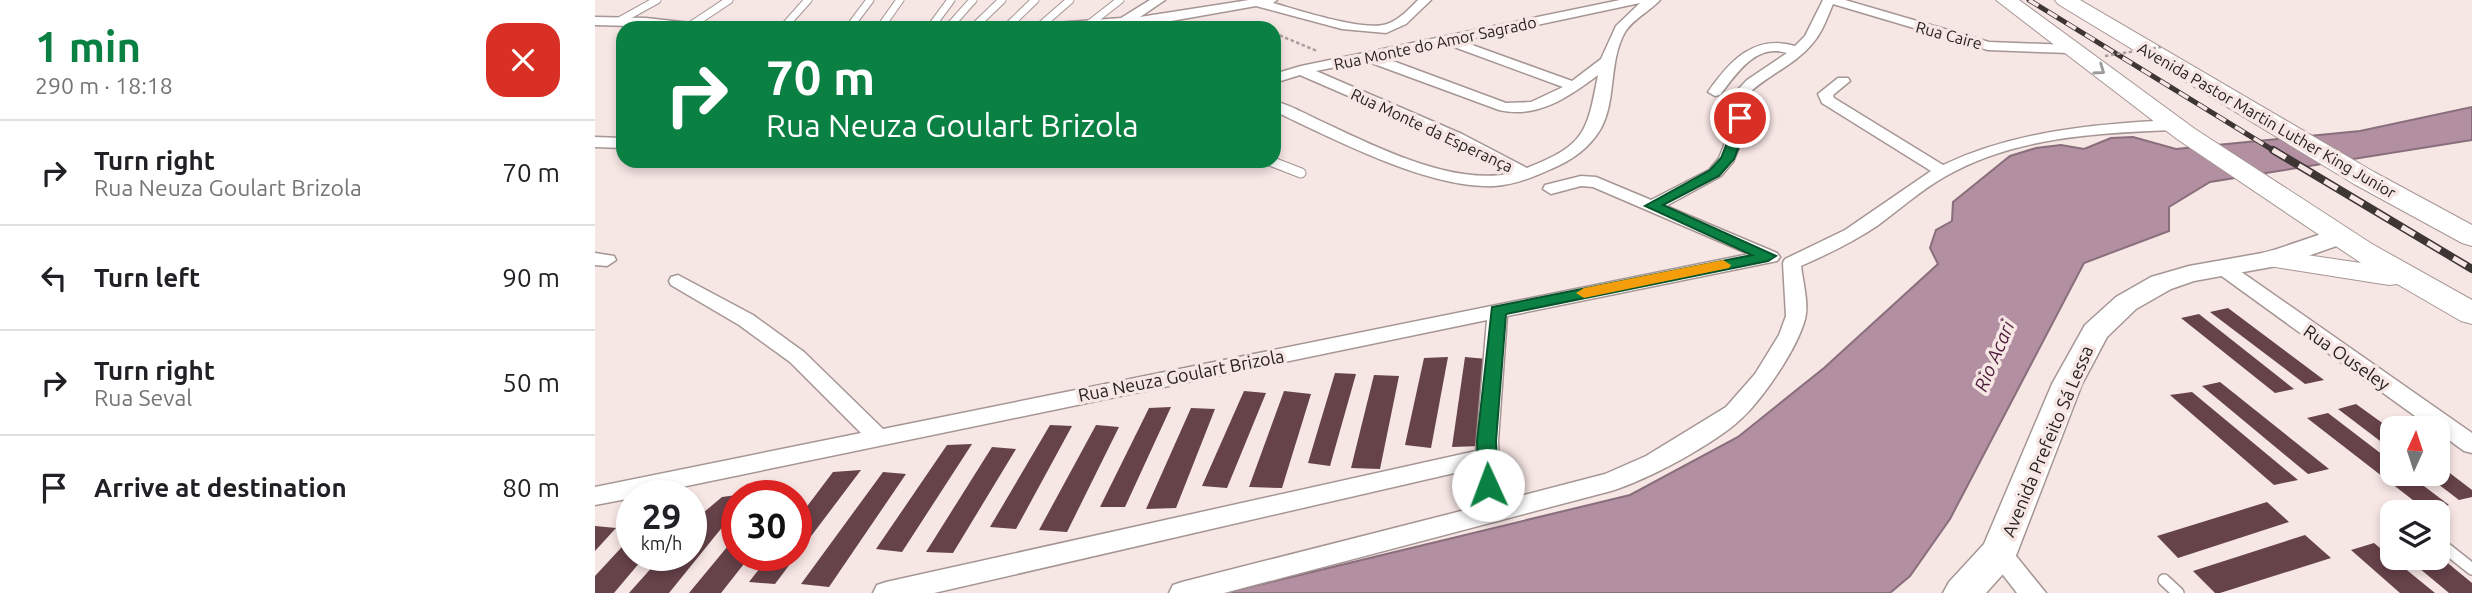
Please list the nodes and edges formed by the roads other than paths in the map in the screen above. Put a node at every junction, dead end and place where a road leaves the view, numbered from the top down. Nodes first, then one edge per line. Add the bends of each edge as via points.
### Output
1 (657, 0) edge
2 (729, 0) edge
3 (808, 0) edge
4 (870, 0) edge
5 (900, 0) edge
6 (951, 0) edge
7 (973, 0) edge
8 (1002, 0) edge
9 (1035, 0) edge
10 (1070, 0) edge
11 (1120, 0) edge
12 (1159, 0) edge
13 (1190, 0) edge
14 (1242, 0) edge
15 (1425, 0) edge
16 (1831, 0) edge
17 (2006, 0) edge
18 (2065, 0) edge
19 (1264, 1) edge
20 (1644, 1) edge
21 (1216, 10) junction
22 (1160, 19) junction
23 (595, 21) edge
24 (619, 21) joint
25 (703, 21) edge
26 (789, 21) edge
27 (854, 21) edge
28 (885, 21) edge
29 (935, 21) edge
30 (954, 21) edge
31 (980, 21) edge
32 (1013, 21) edge
33 (1048, 21) edge
34 (1095, 21) edge
35 (1125, 21) edge
36 (1135, 21) edge
37 (1447, 40) junction
38 (2070, 49) junction
39 (1797, 51) junction
40 (1371, 58) junction
41 (1608, 61) junction
42 (1301, 70) junction
43 (1281, 77) edge
44 (1843, 81) dead end
45 (1573, 86) junction
46 (1715, 92) dead end
47 (1281, 108) edge
48 (2179, 130) junction
49 (595, 142) edge
50 (616, 143) edge
51 (1281, 165) edge
52 (1942, 171) junction
53 (1301, 173) dead end
54 (1524, 173) junction
55 (2376, 176) junction
56 (1551, 189) dead end
57 (2280, 197) junction
58 (1652, 206) junction
59 (2472, 220) edge
60 (2339, 236) junction
61 (2472, 237) edge
62 (1768, 256) junction
63 (2273, 259) junction
64 (1792, 263) junction
65 (2223, 268) junction
66 (678, 281) dead end
67 (2416, 284) junction
68 (1498, 311) junction
69 (2472, 314) edge
70 (877, 436) junction
71 (2472, 445) edge
72 (1487, 457) junction
73 (595, 496) edge
74 (1489, 513) junction
75 (2450, 552) edge
76 (1999, 553) junction
77 (2472, 569) edge
78 (2164, 580) dead end
79 (886, 593) edge
80 (1182, 593) edge
81 (1962, 593) edge
82 (2033, 593) edge
83 (2178, 593) edge

1 - 24 lane
2 - 25 lane
3 - 26 lane
4 - 27 lane
5 - 28 lane
6 - 29 lane
7 - 30 lane
8 - 31 lane
9 - 32 lane
10 - 33 lane
11 - 34 lane
12 - 35 street
13 - 22 street
14 - 21 street
15 - 19 street via 1391,27 1375,30
16 - 38 street, Rua Caire via 1988,46
16 - 39 street
17 - 38 main road
18 - 55 main road, Avenida Pastor Martin Luther King Junior
19 - 21 street
20 - 37 street, Rua Monte do Amor Sagrado
20 - 41 street via 1613,40
21 - 22 street
22 - 36 street
23 - 24 street
37 - 40 street, Rua Monte do Amor Sagrado
37 - 45 street
38 -> 48 main road
39 - 46 street via 1779,45 1760,47 1731,70
39 - 58 street via 1735,100 1741,123 1727,159 1715,173
40 - 42 street, Rua Monte do Amor Sagrado
40 - 45 street via 1512,108 1537,107
41 - 45 street
41 - 54 street via 1597,119 1588,137 1562,158
42 - 43 street, Rua Monte do Amor Sagrado
42 - 54 street, Rua Monte da Esperança via 1456,137
44 - 52 street via 1825,93 1827,100
47 - 54 street via 1426,169 1469,180 1496,181
48 - 52 street via 2106,128 2054,135 1980,155
48 - 57 main road
49 - 50 street
51 - 53 lane
52 - 64 street via 1858,230
55 - 59 main road
55 - 61 main road, Avenida Pastor Martin Luther King Junior
56 - 58 street via 1591,181
57 - 60 main road
57 - 63 main road via 2295,230
58 - 62 street
60 - 63 street, Avenida Prefeito Sá Lessa
60 - 67 main road
62 - 64 street
62 - 68 street, Rua Neuza Goulart Brizola
63 - 65 street, Avenida Prefeito Sá Lessa
63 - 67 main road via 2350,268
64 - 74 street via 1796,316 1789,335 1734,413 1665,456 1611,482
65 - 71 street, Rua Ouseley
65 - 76 street, Avenida Prefeito Sá Lessa via 2161,283 2126,303 2095,332 2067,384
66 - 70 street via 746,320 797,357
67 - 69 main road
68 - 70 street, Rua Neuza Goulart Brizola
68 - 72 street
70 - 73 street, Rua Neuza Goulart Brizola
72 - 74 street
72 - 79 street
74 - 80 street
75 - 77 lane
76 - 81 street, Avenida Prefeito Sá Lessa
76 - 82 street
78 - 83 lane

